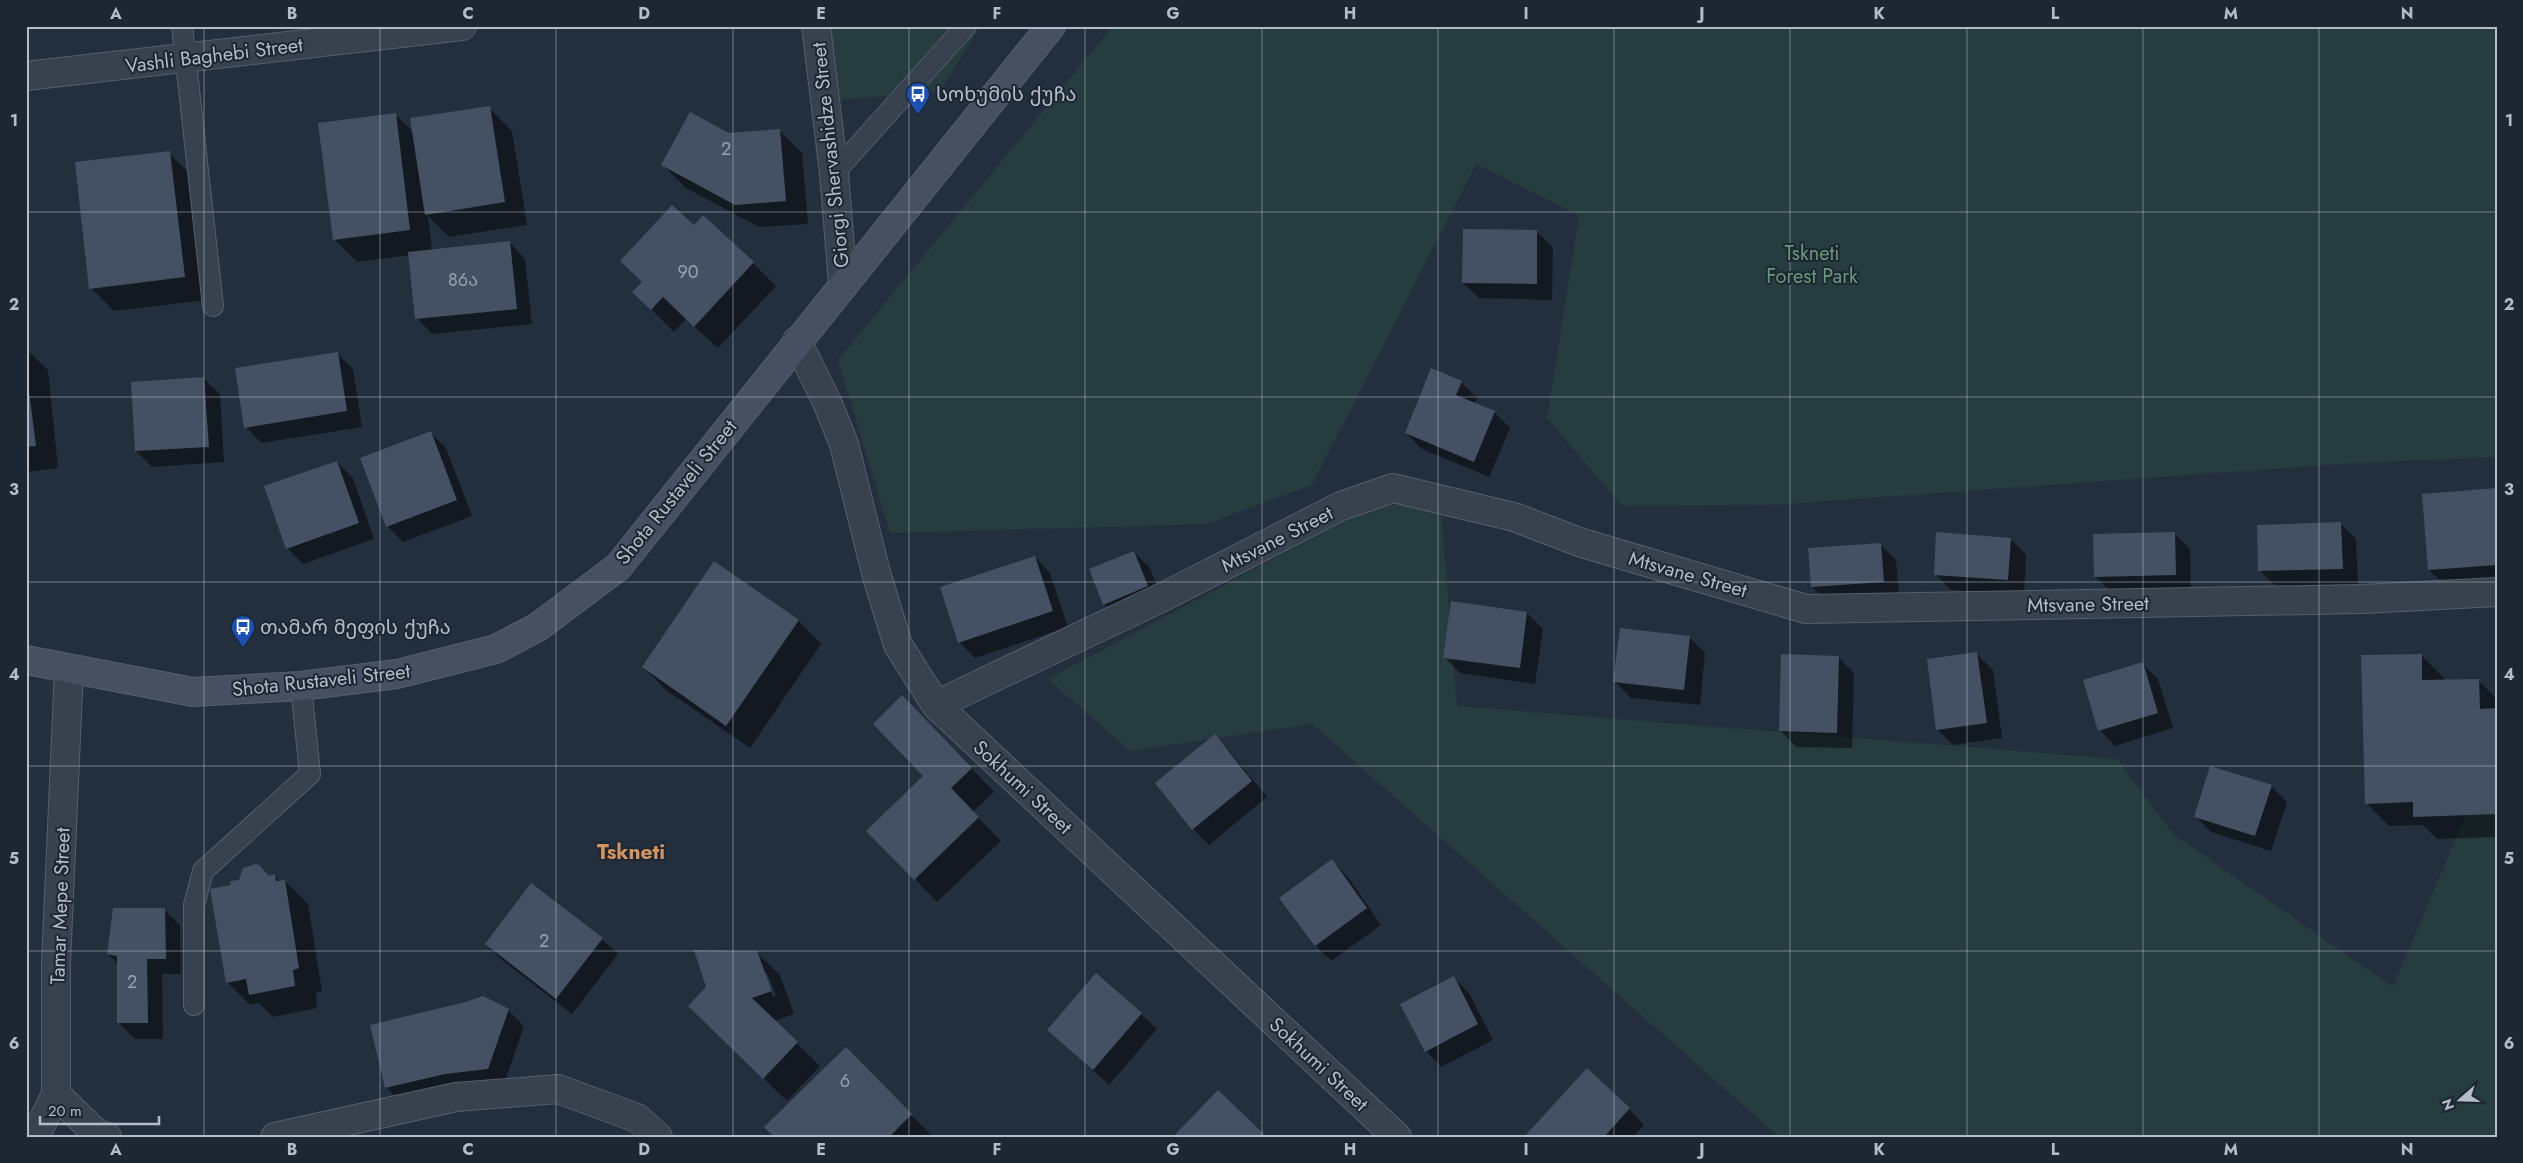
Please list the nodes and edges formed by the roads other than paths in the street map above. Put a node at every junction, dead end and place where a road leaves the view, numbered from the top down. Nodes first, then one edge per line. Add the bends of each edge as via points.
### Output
1 (182, 26) edge
2 (462, 26) edge
3 (816, 26) edge
4 (966, 26) edge
5 (1051, 26) edge
6 (185, 58) junction
7 (26, 76) edge
8 (834, 174) junction
9 (843, 284) junction
10 (213, 306) dead end
11 (797, 341) junction
12 (2497, 592) edge
13 (26, 660) edge
14 (69, 670) junction
15 (301, 686) junction
16 (936, 705) junction
17 (194, 1005) dead end
18 (56, 1094) junction
19 (35, 1137) edge
20 (107, 1137) edge
21 (275, 1137) edge
22 (658, 1137) edge
23 (1397, 1137) edge

1 - 6 lane
2 - 6 street, Vashli Baghebi Street
3 - 8 street, Giorgi Shervashidze Street
4 - 8 lane
5 - 9 main road, Shota Rustaveli Street
6 - 7 street, Vashli Baghebi Street
6 - 10 lane
8 - 9 street, Giorgi Shervashidze Street
9 - 11 main road, Shota Rustaveli Street
11 - 15 main road, Shota Rustaveli Street via 618,567 538,627 496,649 397,674
11 - 16 street, Sokhumi Street via 844,444 876,573 898,645
12 - 16 street, Mtsvane Street via 2363,599 1806,609 1582,543 1514,517 1393,488 1341,506 1164,596
13 - 14 main road, Shota Rustaveli Street
14 - 15 main road, Shota Rustaveli Street via 193,692
14 - 18 street, Tamar Mepe Street via 56,964
15 - 17 lane via 310,774 203,871 194,905
16 - 23 street, Sokhumi Street
18 - 19 street, Tamar Mepe Street
18 - 20 street via 97,1134
21 - 22 street via 456,1097 558,1089 638,1118

